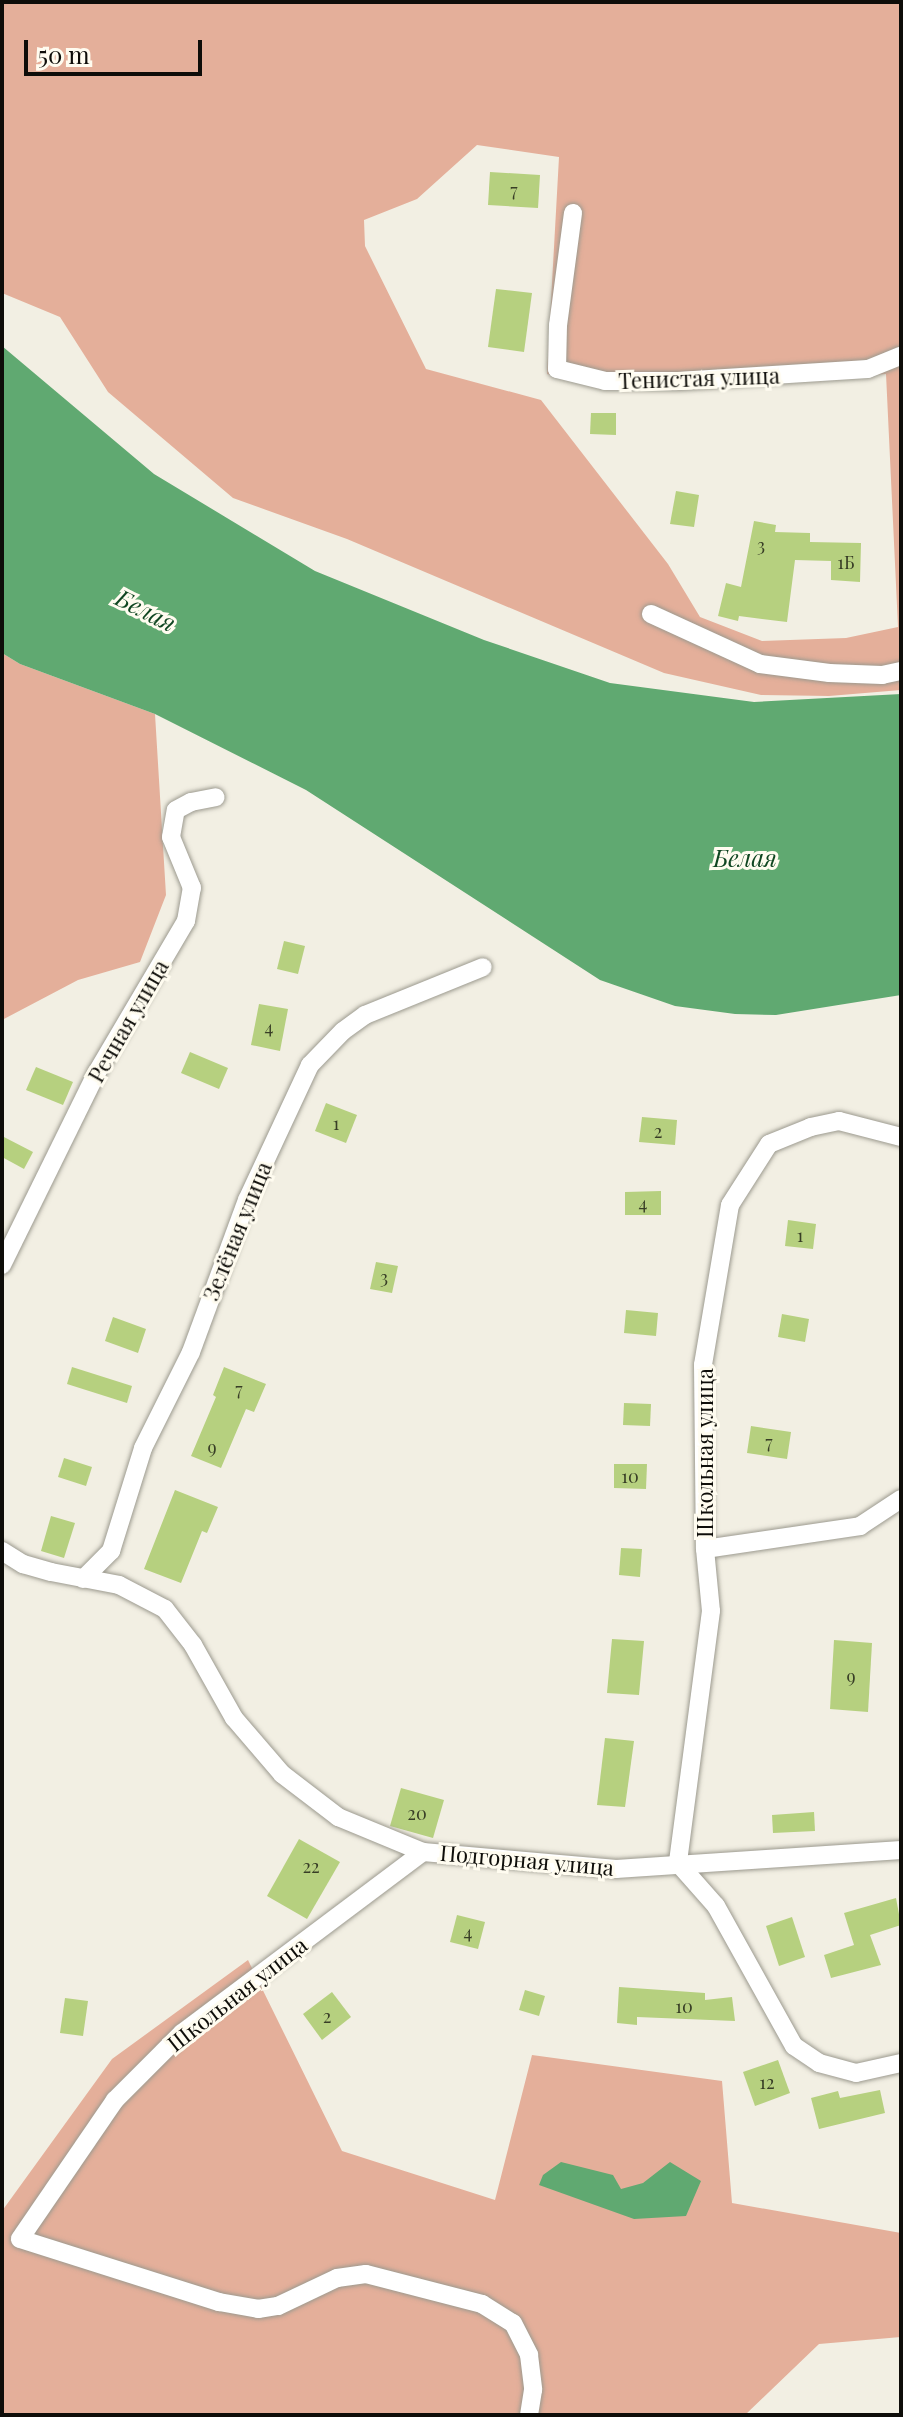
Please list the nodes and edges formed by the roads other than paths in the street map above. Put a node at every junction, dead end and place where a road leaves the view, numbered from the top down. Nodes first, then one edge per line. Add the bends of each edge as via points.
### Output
1 (573, 213) dead end
2 (901, 356) edge
3 (651, 614) dead end
4 (901, 671) edge
5 (216, 797) dead end
6 (483, 967) dead end
7 (901, 1137) edge
8 (2, 1265) edge
9 (901, 1499) edge
10 (705, 1549) junction
11 (2, 1551) edge
12 (83, 1579) junction
13 (901, 1850) edge
14 (423, 1852) junction
15 (678, 1863) junction
16 (901, 2063) edge
17 (529, 2415) edge

1 - 2 street, Тенистая улица via 557,369 605,381 678,381 868,369
3 - 4 street via 760,664 829,673
5 - 8 street, Речная улица via 176,810 171,837 192,888 186,921 97,1072
6 - 12 street, Зелёная улица via 365,1015 310,1065 247,1200 191,1352 143,1448 111,1551
7 - 10 street, Школьная улица via 839,1121 811,1127 769,1144 730,1205 703,1365
9 - 10 street via 860,1526
10 - 15 street, Школьная улица via 711,1611
11 - 12 street, Подгорная улица via 23,1564
12 - 14 street, Подгорная улица via 119,1585 165,1609 193,1645 234,1718 282,1774 338,1817
13 - 15 street, Подгорная улица
14 - 15 street, Подгорная улица via 616,1869
14 - 17 street, Школьная улица via 182,2033 115,2100 20,2239 219,2302 258,2309 278,2306 337,2278 366,2274 482,2304 513,2323 529,2355
15 - 16 street via 716,1906 794,2046 819,2063 856,2073

